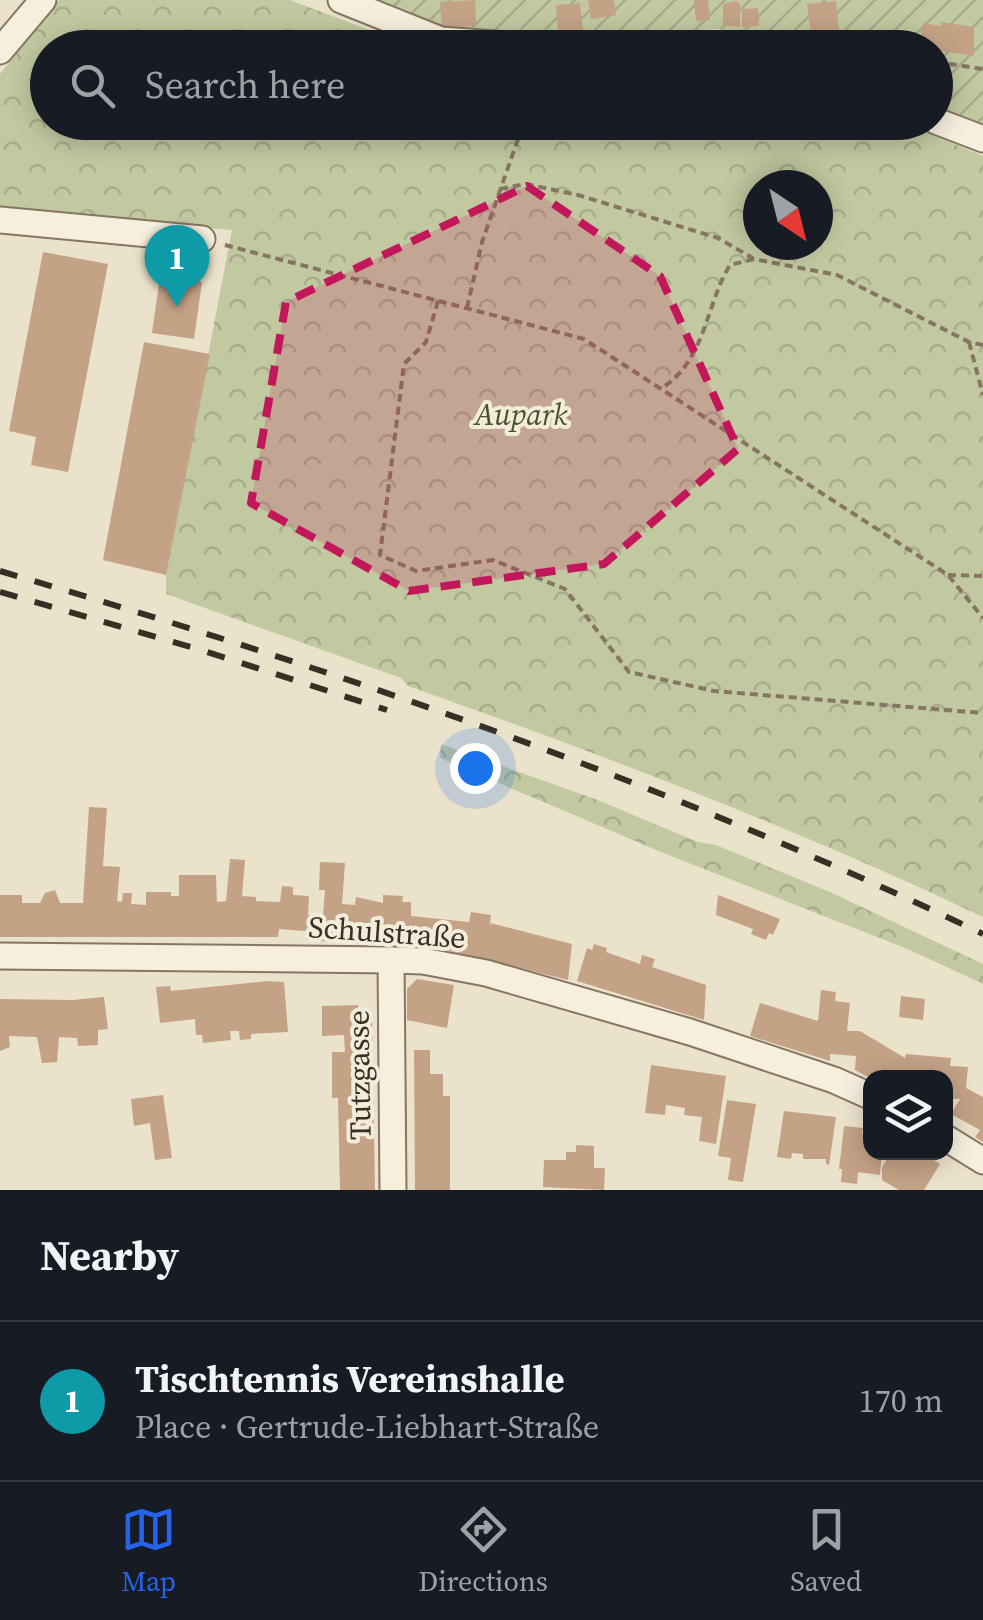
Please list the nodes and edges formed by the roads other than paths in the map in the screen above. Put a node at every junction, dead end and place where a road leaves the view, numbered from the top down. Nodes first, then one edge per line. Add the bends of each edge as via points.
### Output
1 (43, 0) edge
2 (341, 0) edge
3 (416, 30) edge
4 (0, 50) edge
5 (953, 127) edge
6 (983, 139) edge
7 (0, 220) edge
8 (202, 239) road end
9 (0, 956) edge
10 (391, 960) junction
11 (863, 1093) edge
12 (953, 1142) edge
13 (983, 1160) edge
14 (393, 1190) edge

1 - 4 street
2 - 3 street
5 - 6 street
7 - 8 street
9 - 10 street, Schulstraße
10 - 11 street, Schulstraße via 486,972 690,1032
10 - 14 street, Tutzgasse
12 - 13 street

